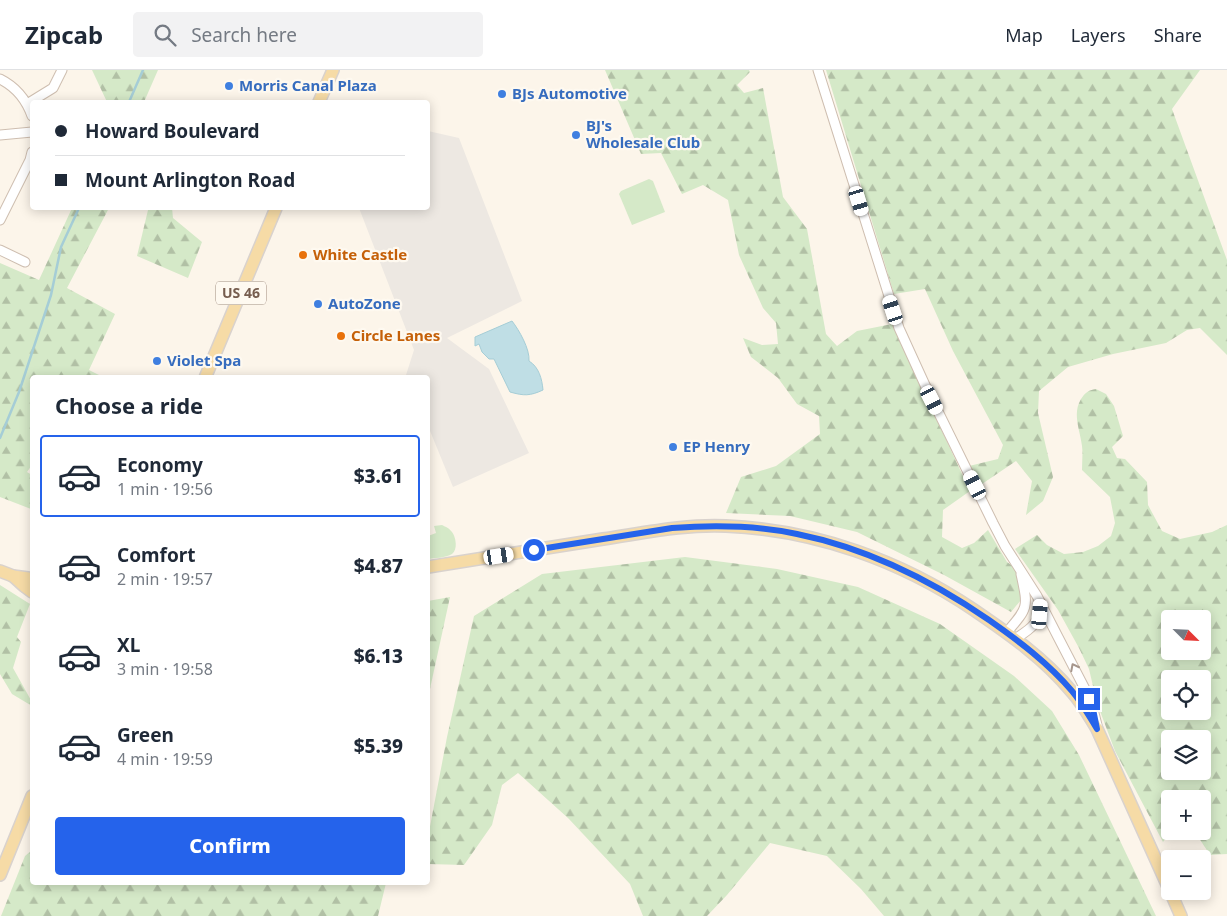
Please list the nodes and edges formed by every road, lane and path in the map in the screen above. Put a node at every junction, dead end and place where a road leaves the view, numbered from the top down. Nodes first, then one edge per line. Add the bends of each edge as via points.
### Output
1 (62, 70) edge
2 (333, 70) edge
3 (818, 70) edge
4 (0, 78) edge
5 (34, 100) edge
6 (320, 100) edge
7 (30, 102) edge
8 (27, 104) junction
9 (30, 111) edge
10 (30, 132) edge
11 (0, 135) edge
12 (30, 160) edge
13 (275, 210) edge
14 (0, 220) edge
15 (0, 250) edge
16 (25, 262) dead end
17 (206, 375) edge
18 (430, 568) edge
19 (1019, 569) junction
20 (0, 571) edge
21 (13, 576) junction
22 (30, 579) edge
23 (30, 590) edge
24 (1041, 603) junction
25 (1011, 635) junction
26 (1097, 729) junction
27 (30, 801) edge
28 (1161, 871) edge
29 (0, 875) edge
30 (1174, 900) edge
31 (1181, 916) edge

1 - 5 street via 53,88
2 - 6 main road
3 - 19 street via 899,328 993,523
4 - 8 street
7 - 8 street
8 - 9 street
10 - 11 street
12 - 14 street
13 - 17 main road, US 46
15 - 16 street
18 - 25 main road via 672,528 725,526 768,529 832,543 891,564 960,600
19 - 24 street
19 - 25 street via 1026,603
20 - 21 main road
21 - 22 main road
21 - 23 main road
24 - 25 street via 1040,614 1031,629
26 -> 24 street via 1088,696
25 - 26 main road via 1072,691
26 - 28 main road
27 - 29 main road
30 - 31 main road

